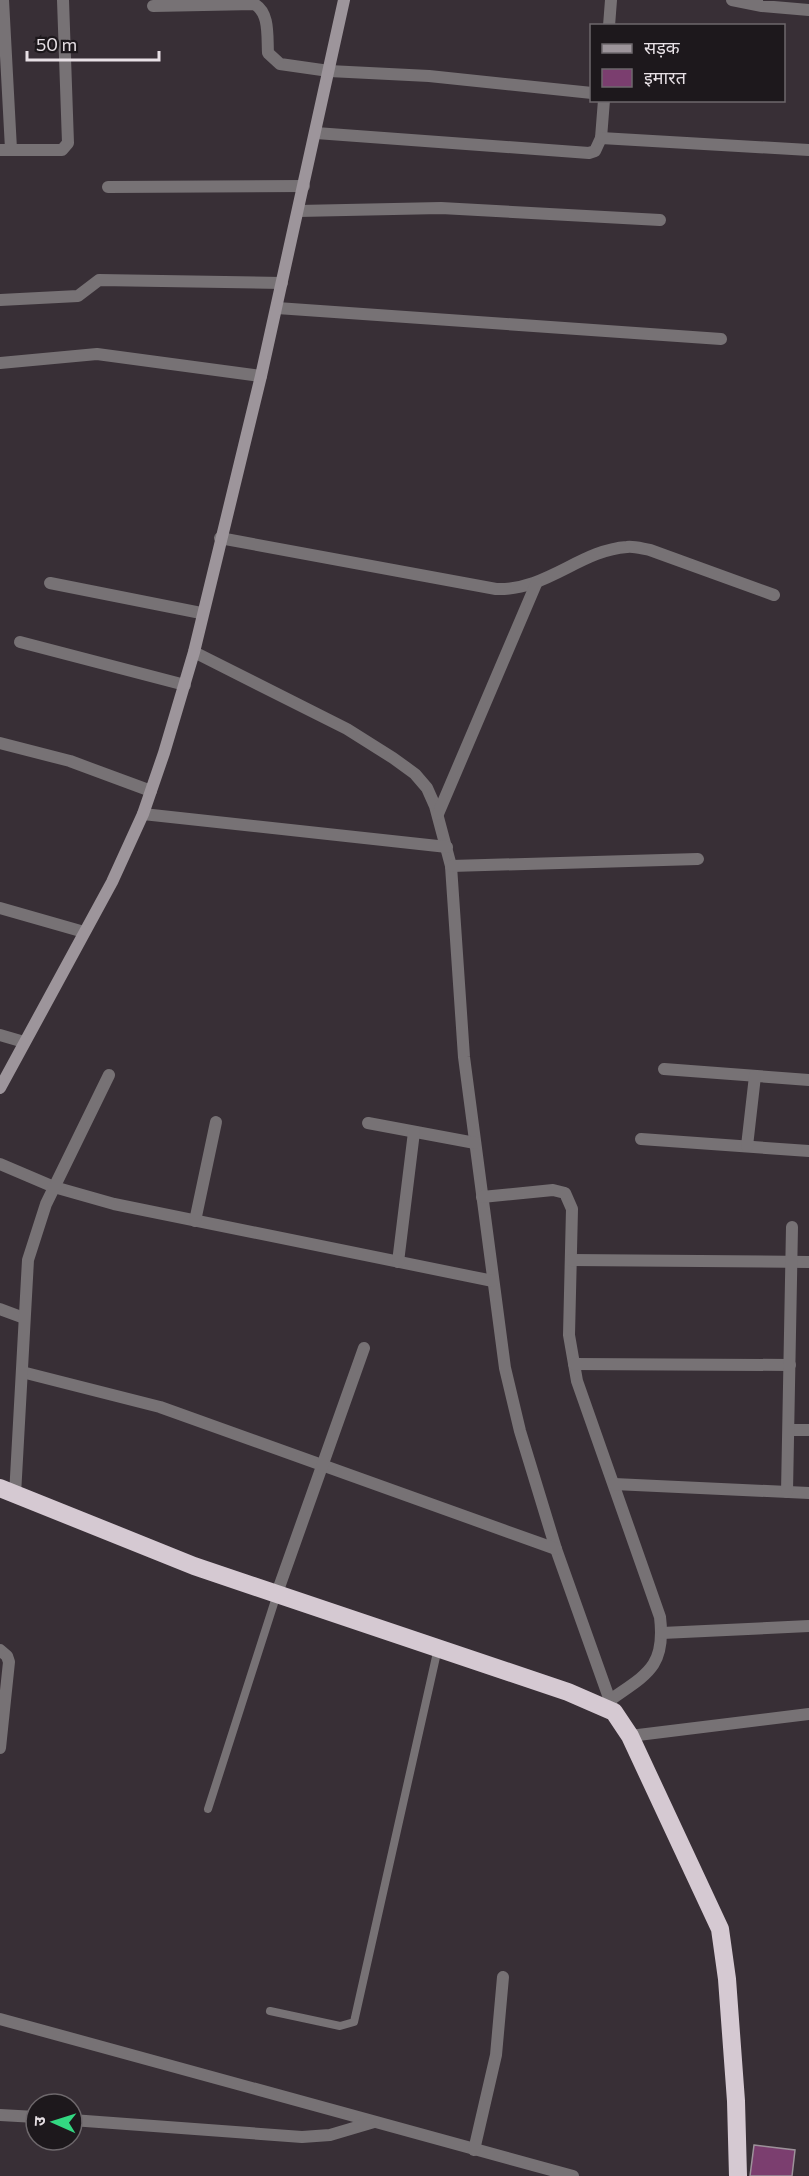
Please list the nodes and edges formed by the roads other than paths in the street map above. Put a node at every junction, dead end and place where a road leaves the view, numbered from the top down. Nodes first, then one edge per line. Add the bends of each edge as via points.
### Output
1 (3, 0) edge
2 (63, 0) edge
3 (344, 0) edge
4 (610, 0) edge
5 (732, 0) edge
6 (153, 6) dead end
7 (809, 10) edge
8 (609, 24) edge
9 (329, 72) junction
10 (590, 93) edge
11 (604, 102) edge
12 (316, 133) junction
13 (601, 138) junction
14 (5, 150) edge
15 (809, 150) edge
16 (304, 186) junction
17 (108, 187) dead end
18 (298, 211) junction
19 (660, 220) dead end
20 (282, 283) junction
21 (0, 300) edge
22 (277, 308) junction
23 (721, 339) dead end
24 (0, 363) edge
25 (261, 376) junction
26 (220, 538) junction
27 (50, 583) dead end
28 (536, 584) junction
29 (774, 595) dead end
30 (201, 613) junction
31 (20, 642) dead end
32 (194, 652) junction
33 (185, 685) junction
34 (0, 743) edge
35 (151, 791) junction
36 (143, 814) junction
37 (438, 814) junction
38 (447, 847) junction
39 (698, 860) dead end
40 (451, 866) junction
41 (0, 908) edge
42 (84, 932) junction
43 (0, 1035) edge
44 (24, 1042) junction
45 (664, 1069) dead end
46 (109, 1075) dead end
47 (755, 1076) junction
48 (809, 1080) edge
49 (0, 1088) edge
50 (216, 1122) dead end
51 (368, 1123) dead end
52 (414, 1132) junction
53 (641, 1139) dead end
54 (475, 1143) junction
55 (747, 1146) junction
56 (809, 1151) edge
57 (0, 1164) edge
58 (54, 1187) junction
59 (482, 1197) junction
60 (195, 1221) junction
61 (792, 1227) dead end
62 (571, 1260) junction
63 (792, 1261) junction
64 (398, 1262) junction
65 (809, 1262) edge
66 (493, 1281) junction
67 (0, 1309) edge
68 (24, 1318) junction
69 (364, 1348) dead end
70 (574, 1364) junction
71 (790, 1365) junction
72 (22, 1372) junction
73 (789, 1430) junction
74 (809, 1431) edge
75 (322, 1465) junction
76 (614, 1484) junction
77 (7, 1492) edge
78 (787, 1492) junction
79 (809, 1493) edge
80 (556, 1549) junction
81 (277, 1593) junction
82 (809, 1626) edge
83 (662, 1633) junction
84 (438, 1648) junction
85 (0, 1650) edge
86 (612, 1706) junction
87 (809, 1714) edge
88 (630, 1736) junction
89 (0, 1748) edge
90 (208, 1809) dead end
91 (503, 1977) dead end
92 (270, 2011) dead end
93 (0, 2019) edge
94 (0, 2115) edge
95 (24, 2116) edge
96 (84, 2121) edge
97 (374, 2122) junction
98 (474, 2150) junction
99 (573, 2176) edge
100 (738, 2176) edge

1 - 14 street
2 - 14 street via 68,144 62,150
3 - 9 street
4 - 8 street
5 - 7 street
6 - 9 street via 254,4 262,10 268,53 276,63
9 - 10 street via 429,76
9 - 12 street
11 - 13 street
12 - 13 street via 576,153 595,151
12 - 16 street
13 - 15 street
16 - 17 street
16 - 18 street
18 - 19 street via 441,208
18 - 20 street
20 - 21 street via 99,280 78,296
20 - 22 street
22 - 23 street
22 - 25 street
24 - 25 street via 97,354
25 - 26 street
26 - 28 street via 496,589 514,590
26 - 30 street
27 - 30 street
28 - 29 street via 591,558 629,546
28 - 37 street
30 - 32 street
31 - 33 street
32 - 33 street
32 - 37 street via 347,729 393,758 427,788
33 - 35 street
34 - 35 street via 70,761
35 - 36 street
36 - 38 street
36 - 42 street
37 - 38 street
38 - 40 street
39 - 40 street
40 - 54 street via 464,1057
41 - 42 street
42 - 44 street
43 - 44 street
44 - 49 street
45 - 47 street
46 - 58 street
47 - 48 street
47 - 55 street
50 - 60 street
51 - 52 street
52 - 54 street
52 - 64 street
53 - 55 street
54 - 59 street
55 - 56 street
57 - 58 street
58 - 60 street
58 - 68 street via 28,1260
59 - 62 street via 553,1190 565,1193 572,1209
59 - 66 street
60 - 64 street
61 - 63 street
62 - 63 street
62 - 70 street via 569,1335
63 - 65 street
63 - 71 street
64 - 66 street
66 - 80 street via 511,1397
67 - 68 street
68 - 72 street
69 - 75 street
70 - 71 street
70 - 76 street
71 - 73 street
72 - 75 street via 160,1407
72 - 77 street
73 - 74 street
73 - 78 street
75 - 80 street
75 - 81 street
76 - 78 street
76 - 83 street via 660,1617
77 - 81 highway via 194,1566
78 - 79 street
80 - 86 street
81 - 84 highway
81 - 90 lane
82 - 83 street
83 - 86 street via 661,1650 651,1671
84 - 86 highway
84 - 92 lane via 354,2022 340,2026
85 - 89 street via 9,1662
86 - 88 highway
87 - 88 street
88 - 100 highway via 720,1929 728,1990
91 - 98 street via 496,2055
93 - 97 street
94 - 95 street
96 - 97 street via 302,2137 330,2135
97 - 98 street
98 - 99 street

